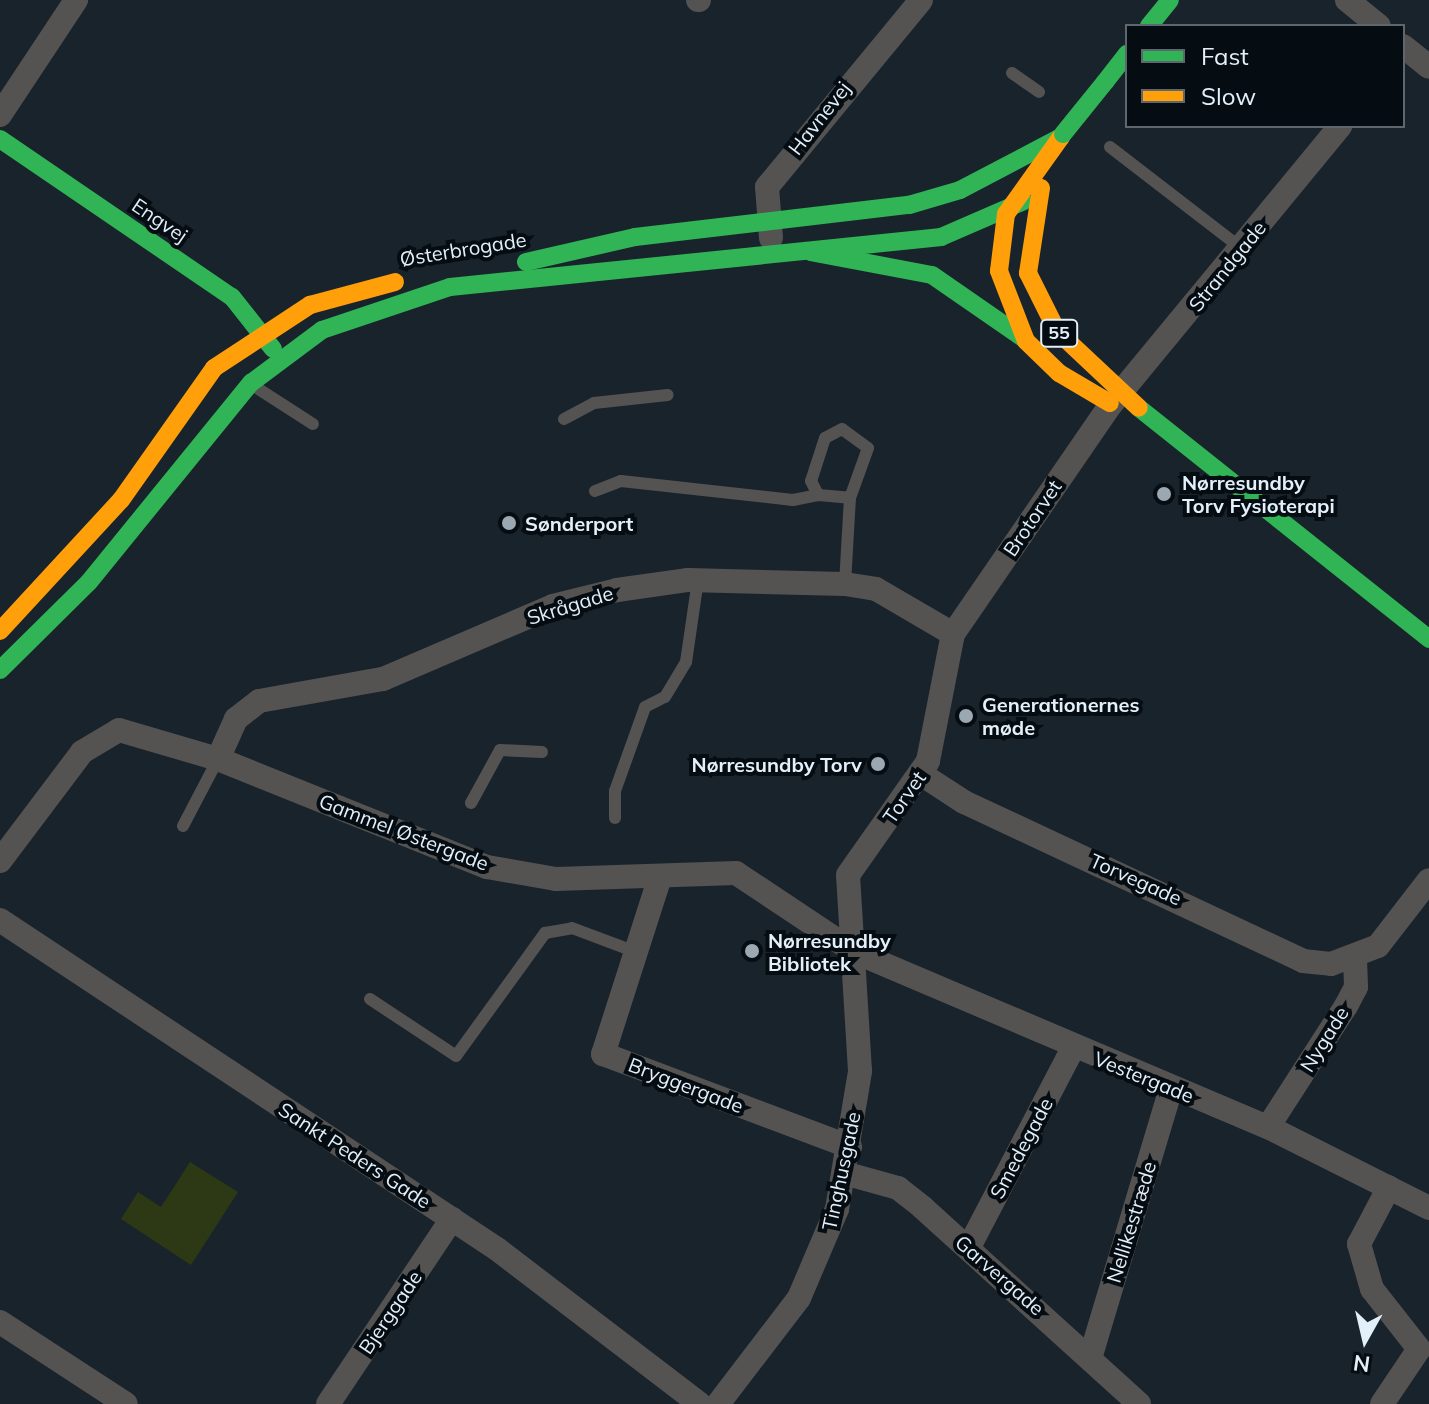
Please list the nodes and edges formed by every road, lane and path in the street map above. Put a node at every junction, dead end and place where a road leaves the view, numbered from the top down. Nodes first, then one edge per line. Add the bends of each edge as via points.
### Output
1 (76, 0) edge
2 (921, 0) edge
3 (1170, 0) edge
4 (1347, 0) edge
5 (1151, 24) edge
6 (1377, 24) edge
7 (1405, 49) edge
8 (1125, 56) edge
9 (1429, 67) edge
10 (1012, 73) dead end
11 (1039, 92) dead end
12 (0, 115) edge
13 (1338, 128) edge
14 (1062, 135) junction
15 (0, 139) edge
16 (1110, 147) dead end
17 (1041, 188) junction
18 (1006, 214) junction
19 (769, 220) junction
20 (1241, 248) junction
21 (810, 252) junction
22 (772, 256) junction
23 (260, 333) junction
24 (1026, 341) junction
25 (278, 356) junction
26 (228, 357) junction
27 (251, 383) junction
28 (668, 395) dead end
29 (1117, 398) junction
30 (564, 419) dead end
31 (313, 424) dead end
32 (595, 491) dead end
33 (818, 495) junction
34 (850, 498) junction
35 (698, 580) junction
36 (845, 584) junction
37 (0, 631) edge
38 (953, 634) junction
39 (1429, 639) edge
40 (0, 670) edge
41 (542, 752) dead end
42 (218, 759) junction
43 (921, 774) junction
44 (471, 803) dead end
45 (615, 818) dead end
46 (183, 826) dead end
47 (0, 861) edge
48 (659, 880) junction
49 (1429, 880) edge
50 (0, 920) edge
51 (636, 952) junction
52 (855, 952) junction
53 (1355, 958) junction
54 (370, 999) dead end
55 (1073, 1048) junction
56 (1171, 1088) junction
57 (1268, 1127) junction
58 (850, 1147) junction
59 (844, 1173) junction
60 (1389, 1187) junction
61 (1429, 1208) edge
62 (452, 1219) junction
63 (969, 1247) junction
64 (0, 1322) edge
65 (1091, 1355) junction
66 (126, 1404) edge
67 (328, 1404) edge
68 (700, 1404) edge
69 (718, 1404) edge
70 (1139, 1404) edge
71 (1382, 1404) edge

1 - 12 street
2 - 19 street, Havnevej via 767,187
3 - 5 main road
4 - 6 street
7 - 9 street
8 - 14 main road, bridge
10 - 11 lane
13 - 20 street, Strandgade
14 - 17 main road
14 - 18 main road, 55
14 - 19 main road, Østerbrogade via 932,200
15 - 23 main road, Engvej via 225,291
16 - 20 lane
17 - 18 main road, Østerbrogade
17 - 29 main road, 55 via 1026,255 1032,290 1057,331
18 - 21 main road, Østerbrogade via 941,237
18 - 24 main road, 55 via 999,271
19 - 22 street, Havnevej
19 - 23 main road, Østerbrogade via 412,278 323,300
20 - 29 street, Strandgade
21 - 22 main road, Østerbrogade
21 - 24 main road via 932,275
22 - 25 main road, Østerbrogade via 450,287 350,318
23 - 25 main road, Engvej
23 - 26 main road, Østerbrogade
24 - 29 main road, 55 via 1059,373
25 - 27 main road, Østerbrogade
26 - 27 lane
26 - 37 main road, Østerbrogade via 121,500
27 - 31 lane
27 - 40 main road, Østerbrogade via 89,582
28 - 30 lane via 594,403
29 - 38 street, Brotorvet
29 - 39 main road, 55
32 - 33 lane via 621,481 793,500
33 - 34 lane
33 - 34 lane via 811,481 825,438 842,429 868,448
34 - 36 lane
35 - 36 street, Skrågade
35 - 42 street, Skrågade via 553,606 383,679 259,701 236,719
35 - 45 lane via 686,662 665,697 645,707 615,791
36 - 38 street, Skrågade via 876,589
38 - 43 street, Torvet
41 - 44 lane via 500,750
42 - 46 lane
42 - 47 street, Gammel Østergade via 149,734 119,730 94,740
42 - 48 street, Gammel Østergade via 556,879 617,870
43 - 52 street, Torvet via 848,875
43 - 53 street, Torvegade via 964,802 1303,961
48 - 51 street, Bryggergade
48 - 52 street, Gammel Østergade via 736,873
49 - 53 street via 1397,928
50 - 62 street, Sankt Peders Gade
51 - 54 lane via 572,928 545,933 456,1056
51 - 58 street, Bryggergade via 603,1054
52 - 55 street, Vestergade
52 - 58 street, Tinghusgade via 860,1056
53 - 57 street, Nygade via 1356,987
55 - 56 street, Vestergade
55 - 63 street, Smedegade
56 - 57 street, Vestergade
56 - 65 street, Nellikestræde
57 - 60 street, Vestergade
58 - 59 street, Tinghusgade
59 - 63 street, Garvergade via 898,1188
59 - 69 street, Tinghusgade via 822,1253 799,1298
60 - 61 street, Vestergade
60 - 71 street via 1359,1244 1372,1289 1419,1349
62 - 67 street, Bjerggade
62 - 68 street, Sankt Peders Gade via 600,1322
63 - 65 street, Garvergade
64 - 66 street
65 - 70 street, Garvergade

